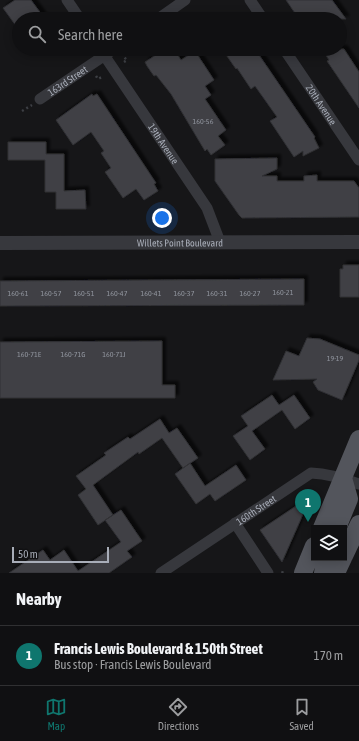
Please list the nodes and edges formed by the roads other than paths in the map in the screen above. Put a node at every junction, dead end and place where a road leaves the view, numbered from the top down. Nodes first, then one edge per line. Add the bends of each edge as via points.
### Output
1 (67, 0) edge
2 (185, 0) edge
3 (250, 0) edge
4 (75, 12) edge
5 (168, 12) edge
6 (258, 12) edge
7 (99, 56) edge
8 (109, 56) edge
9 (289, 56) edge
10 (40, 99) dead end
11 (359, 160) edge
12 (220, 242) junction
13 (359, 242) edge
14 (0, 243) edge
15 (359, 439) edge
16 (353, 482) edge
17 (235, 523) junction
18 (359, 524) edge
19 (324, 525) edge
20 (338, 525) edge
21 (347, 550) edge
22 (311, 553) edge
23 (325, 561) edge
24 (342, 561) edge
25 (161, 573) edge
26 (268, 573) edge
27 (303, 573) edge
28 (323, 573) edge
29 (336, 573) edge

1 - 4 street
2 - 5 street
3 - 6 street
7 - 10 street, 163rd Street
8 - 12 street, 19th Avenue via 207,208
9 - 11 street, 20th Avenue
12 - 13 street, Willets Point Boulevard
12 - 14 street, Willets Point Boulevard
15 - 16 main road
16 - 17 street, 160th Street via 311,473
16 - 19 main road
16 - 20 main road
17 - 25 street, 160th Street
17 - 26 street
18 - 21 main road
22 - 27 main road
23 - 28 main road
24 - 29 main road

